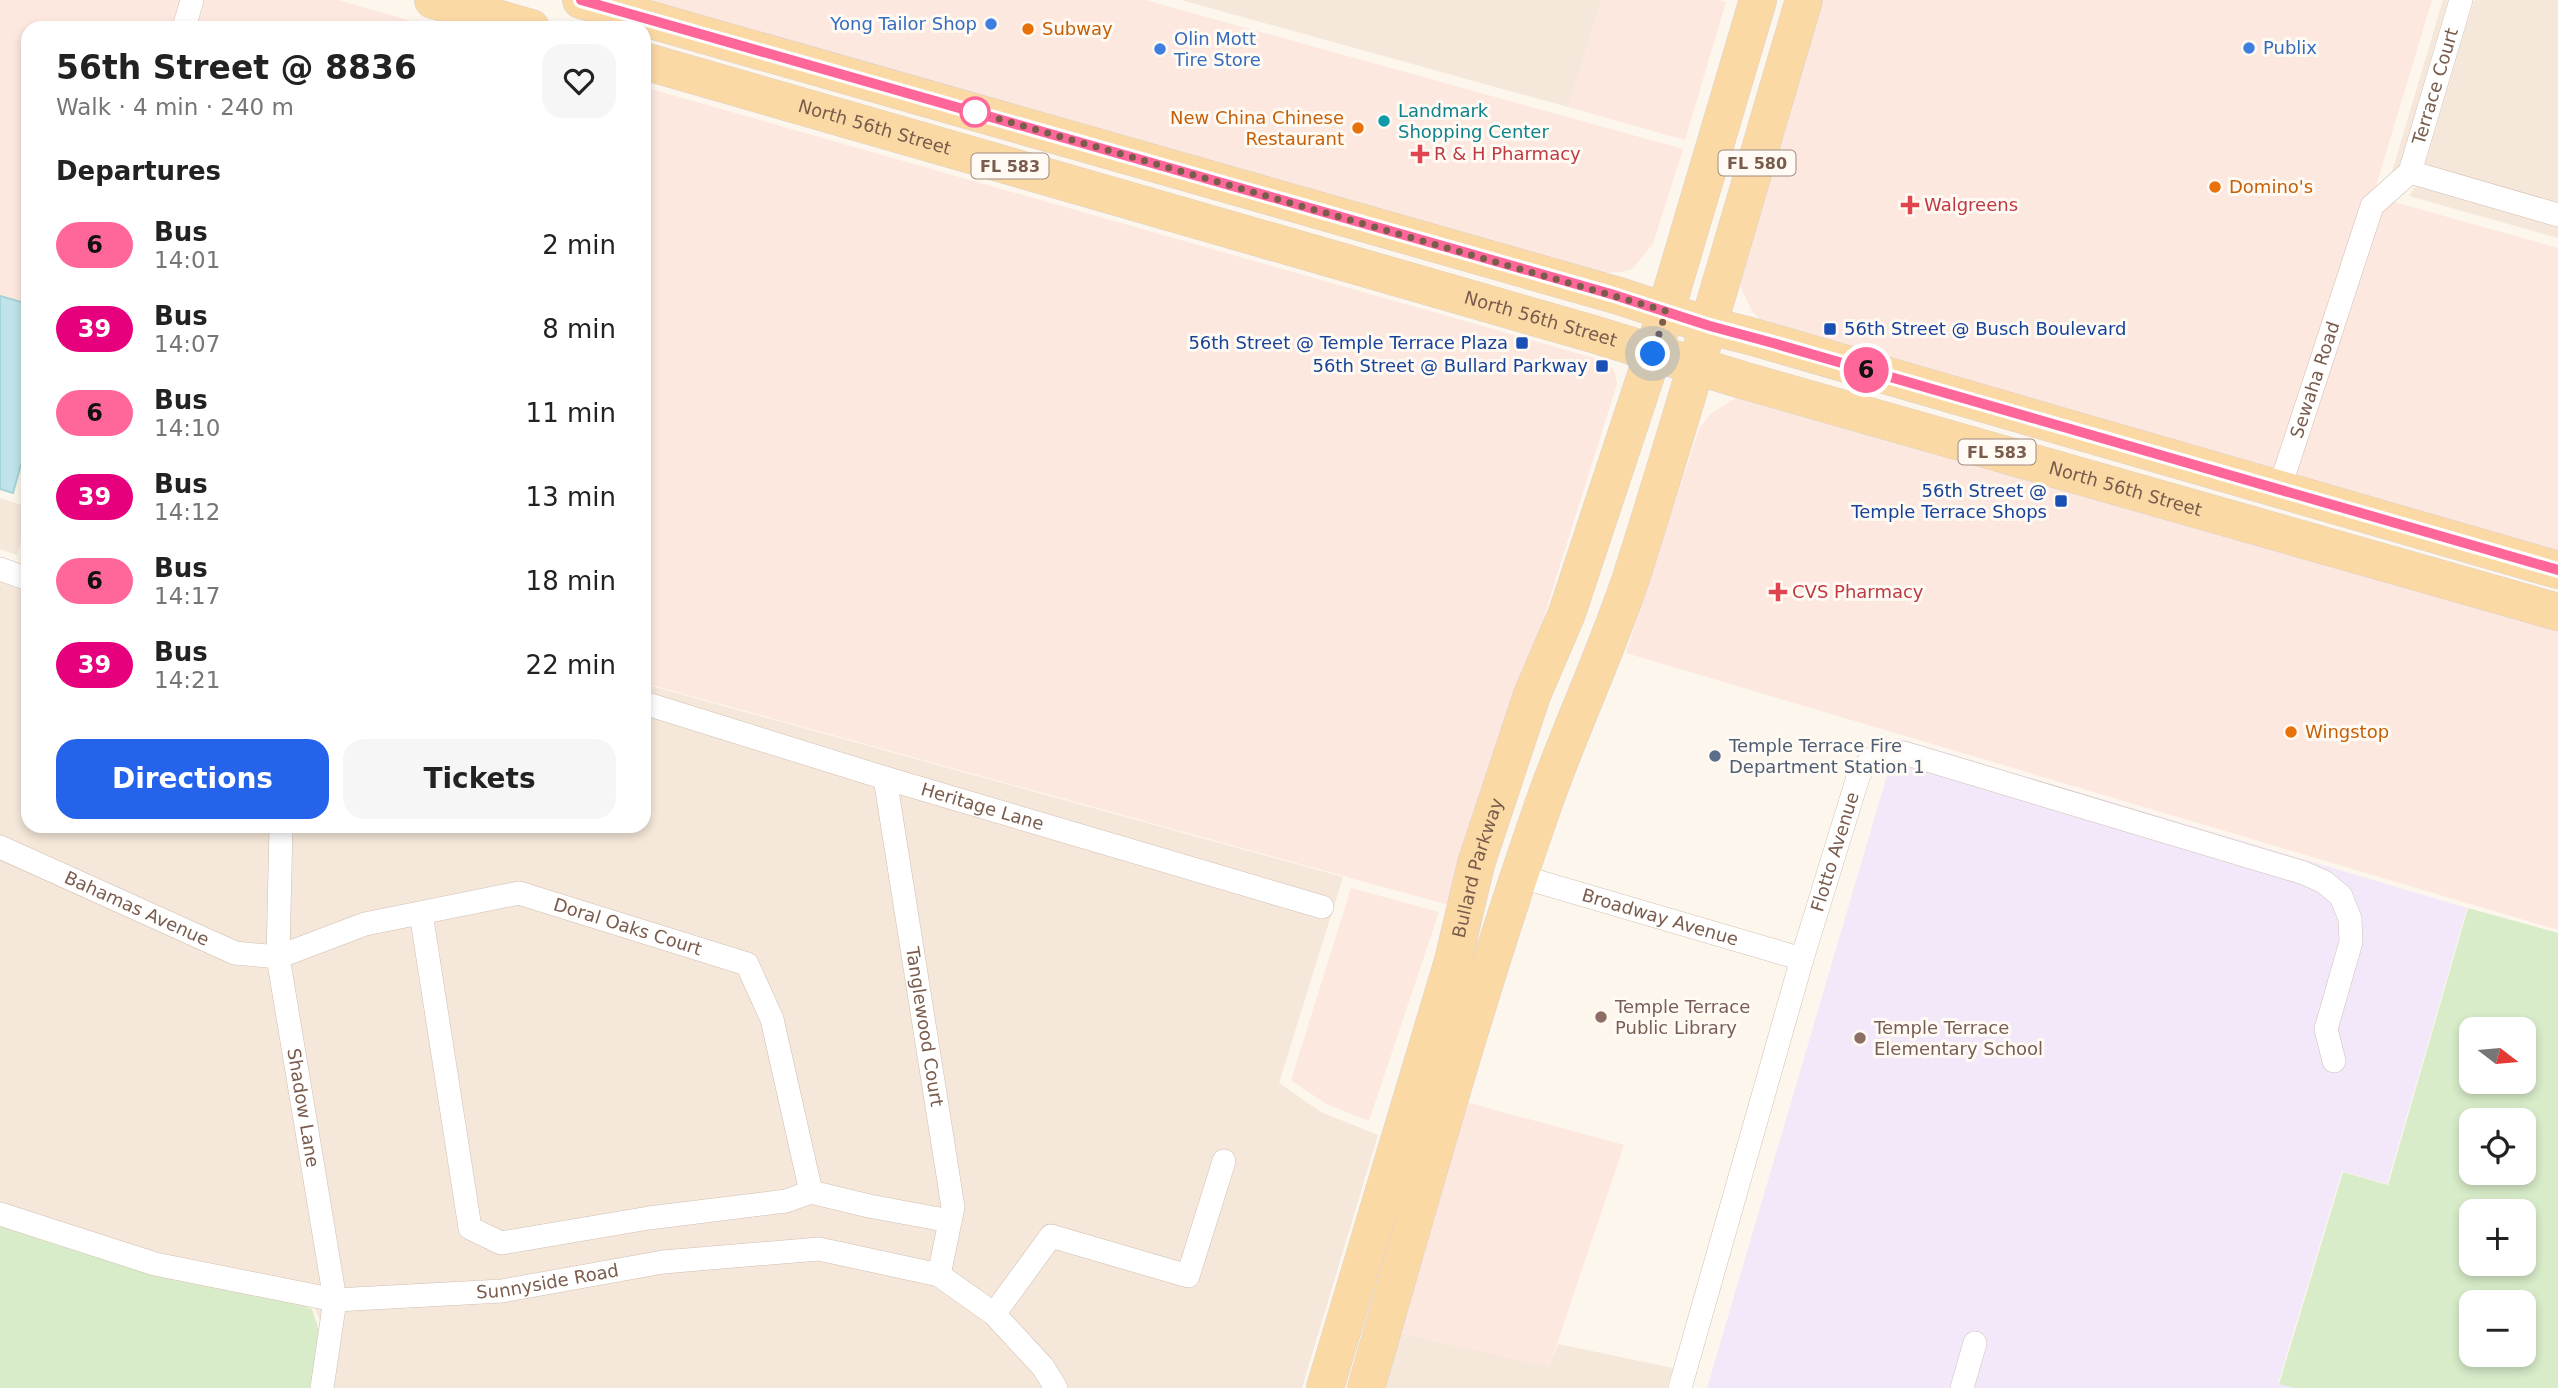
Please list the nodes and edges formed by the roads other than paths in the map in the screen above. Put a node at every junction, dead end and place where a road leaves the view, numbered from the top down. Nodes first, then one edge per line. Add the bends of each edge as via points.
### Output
1 (192, 0) edge
2 (433, 0) edge
3 (581, 0) edge
4 (1758, 0) edge
5 (1804, 0) edge
6 (2461, 0) edge
7 (186, 21) edge
8 (506, 21) edge
9 (651, 63) edge
10 (750, 91) junction
11 (949, 105) junction
12 (2410, 172) junction
13 (1071, 183) junction
14 (1281, 200) junction
15 (2558, 215) edge
16 (1666, 311) junction
17 (1710, 326) junction
18 (1653, 354) junction
19 (1697, 366) junction
20 (2073, 473) junction
21 (2279, 490) junction
22 (2442, 536) junction
23 (2297, 537) junction
24 (0, 569) edge
25 (2558, 570) edge
26 (21, 571) edge
27 (2556, 609) edge
28 (651, 705) edge
29 (885, 778) junction
30 (281, 833) edge
31 (0, 847) edge
32 (1519, 876) junction
33 (1322, 907) dead end
34 (421, 913) junction
35 (278, 957) junction
36 (1802, 959) junction
37 (2334, 1061) dead end
38 (1224, 1161) dead end
39 (811, 1192) junction
40 (0, 1214) edge
41 (950, 1221) junction
42 (939, 1275) junction
43 (335, 1300) junction
44 (994, 1314) junction
45 (1975, 1343) dead end
46 (322, 1388) edge
47 (1056, 1388) edge
48 (1325, 1388) edge
49 (1366, 1388) edge
50 (1680, 1388) edge
51 (1962, 1388) edge

1 - 7 street
2 - 8 main road
3 - 11 main road, FL 583
4 - 16 main road, FL 580
5 - 17 main road, FL 580
6 - 12 street, Terrace Court
9 - 10 main road, North 56th Street / FL 583
10 - 11 main road via 787,85 816,89 923,118 942,118
10 - 13 main road, North 56th Street / FL 583
11 - 14 main road, FL 583
12 - 15 street
12 - 21 street, Sewaha Road via 2372,206
13 - 14 main road via 1122,179 1263,210
13 - 18 main road, North 56th Street / FL 583
14 - 16 main road, FL 583
16 - 17 main road, FL 583
16 - 18 main road, FL 580
17 - 19 main road, FL 580
17 - 21 main road, FL 583
18 - 19 main road, North 56th Street / FL 583
18 - 48 main road, Bullard Parkway via 1567,613 1532,695 1476,864 1453,961
19 - 20 main road, North 56th Street / FL 583
19 - 32 main road via 1614,627
20 - 21 main road via 2109,467 2243,503 2273,500
20 - 23 main road, North 56th Street / FL 583
21 - 22 main road, FL 583
22 - 23 main road via 2317,524
22 - 25 main road, FL 583
23 - 27 main road, North 56th Street / FL 583
24 - 26 street
28 - 29 street, Heritage Lane
29 - 33 street, Heritage Lane
29 - 41 street, Tanglewood Court via 953,1207
30 - 35 street, Shadow Lane
31 - 35 street, Bahamas Avenue via 235,953
32 - 36 street, Broadway Avenue
32 - 49 main road
34 - 35 street, Doral Oaks Court via 365,924
34 - 39 street, Doral Oaks Court via 519,893 747,964 772,1019
34 - 39 street via 470,1228 501,1243 786,1201
35 - 43 street, Shadow Lane
36 - 37 street, Flotto Avenue via 1859,774 1872,757 1904,753 2324,882 2341,896 2350,919 2351,942 2326,1029
36 - 50 street, Flotto Avenue
38 - 44 street via 1188,1276 1051,1236
39 - 41 street
40 - 43 street, Sunnyside Road via 155,1264
41 - 42 street, Tanglewood Court
42 - 43 street, Sunnyside Road via 819,1249 663,1262 502,1291
42 - 44 street, Sunnyside Road
43 - 46 street, Shadow Lane
44 - 47 street, Sunnyside Road
45 - 51 street

